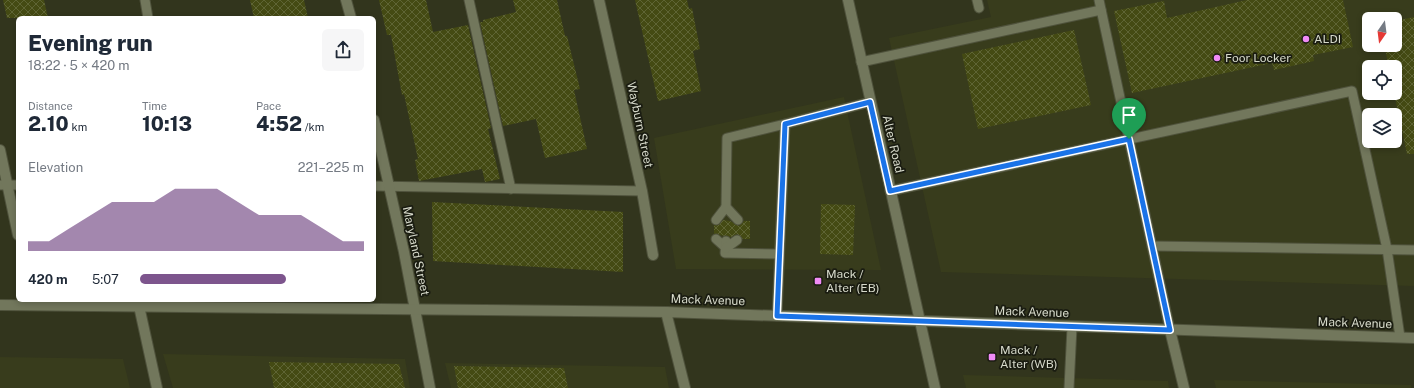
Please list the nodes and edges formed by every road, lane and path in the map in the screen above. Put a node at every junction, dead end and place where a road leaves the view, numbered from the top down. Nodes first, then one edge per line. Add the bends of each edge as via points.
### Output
1 (145, 0) edge
2 (346, 0) edge
3 (469, 0) edge
4 (599, 0) edge
5 (848, 0) edge
6 (1099, 0) edge
7 (1101, 10) junction
8 (148, 16) edge
9 (350, 16) edge
10 (861, 62) junction
11 (870, 102) junction
12 (785, 124) junction
13 (376, 129) edge
14 (1129, 139) junction
15 (0, 150) edge
16 (4, 185) edge
17 (16, 185) edge
18 (376, 186) edge
19 (389, 186) junction
20 (511, 189) junction
21 (890, 191) junction
22 (642, 192) junction
23 (726, 207) junction
24 (716, 220) dead end
25 (726, 220) dead end
26 (738, 220) dead end
27 (16, 228) edge
28 (716, 239) dead end
29 (737, 240) dead end
30 (726, 244) junction
31 (1152, 246) junction
32 (1387, 249) junction
33 (1414, 250) edge
34 (779, 254) junction
35 (653, 255) dead end
36 (32, 303) edge
37 (0, 305) edge
38 (139, 306) junction
39 (414, 309) junction
40 (666, 312) junction
41 (777, 316) junction
42 (921, 320) junction
43 (1072, 327) junction
44 (1170, 330) junction
45 (1400, 337) junction
46 (1414, 338) edge
47 (157, 388) edge
48 (430, 388) edge
49 (685, 388) edge
50 (935, 388) edge
51 (1069, 388) edge
52 (1184, 388) edge

1 - 8 lane
2 - 9 main road
3 - 20 lane
4 - 22 main road, Wayburn Street
5 - 10 main road, Alter Road
6 - 7 lane
7 - 10 lane
7 - 14 lane
10 - 11 main road, Alter Road
11 - 12 lane
11 - 21 main road, Alter Road
12 - 23 lane via 727,138
12 - 34 lane
13 - 19 main road, Maryland Street
14 - 21 lane
14 - 31 lane
14 - 32 lane via 1352,91
15 - 16 main road
16 - 17 lane
16 - 27 main road
18 - 19 lane
19 - 20 lane
19 - 39 main road, Maryland Street
20 - 22 lane
21 - 42 main road, Alter Road
22 - 35 main road, Wayburn Street
23 - 24 lane
23 - 25 lane
23 - 26 lane
28 - 30 lane
29 - 30 lane
30 - 34 lane via 725,253
31 - 32 lane
31 - 44 lane
32 - 33 lane
32 - 45 lane
34 - 41 lane
36 - 37 main road, Mack Avenue
36 - 38 main road, Mack Avenue
38 - 39 main road, Mack Avenue
38 - 47 main road
39 - 40 main road, Mack Avenue
39 - 48 main road, Maryland Street
40 - 41 main road, Mack Avenue
40 - 49 main road
41 - 42 main road, Mack Avenue
42 - 43 main road, Mack Avenue
42 - 50 main road, Alter Road
43 - 44 main road, Mack Avenue
43 - 51 lane
44 - 45 main road, Mack Avenue
44 - 52 main road
45 - 46 main road, Mack Avenue

